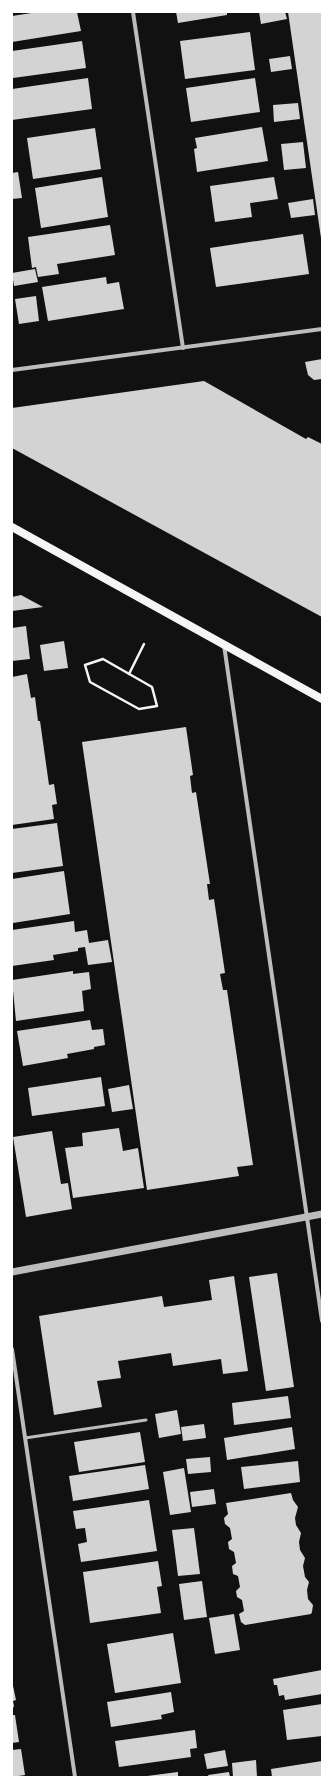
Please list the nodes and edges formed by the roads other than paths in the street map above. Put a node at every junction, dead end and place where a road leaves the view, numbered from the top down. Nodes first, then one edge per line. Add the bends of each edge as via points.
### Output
1 (133, 12) edge
2 (322, 329) edge
3 (183, 348) junction
4 (12, 370) edge
5 (12, 527) edge
6 (224, 645) junction
7 (322, 699) edge
8 (322, 1214) edge
9 (306, 1217) junction
10 (12, 1272) edge
11 (322, 1321) edge
12 (12, 1349) edge
13 (146, 1420) dead end
14 (25, 1438) junction
15 (75, 1777) edge

1 - 3 street
2 - 3 street
3 - 4 street
5 - 6 main road
6 - 7 main road
6 - 9 street
8 - 9 street
9 - 10 street
9 - 11 street
12 - 14 street
13 - 14 lane
14 - 15 street

